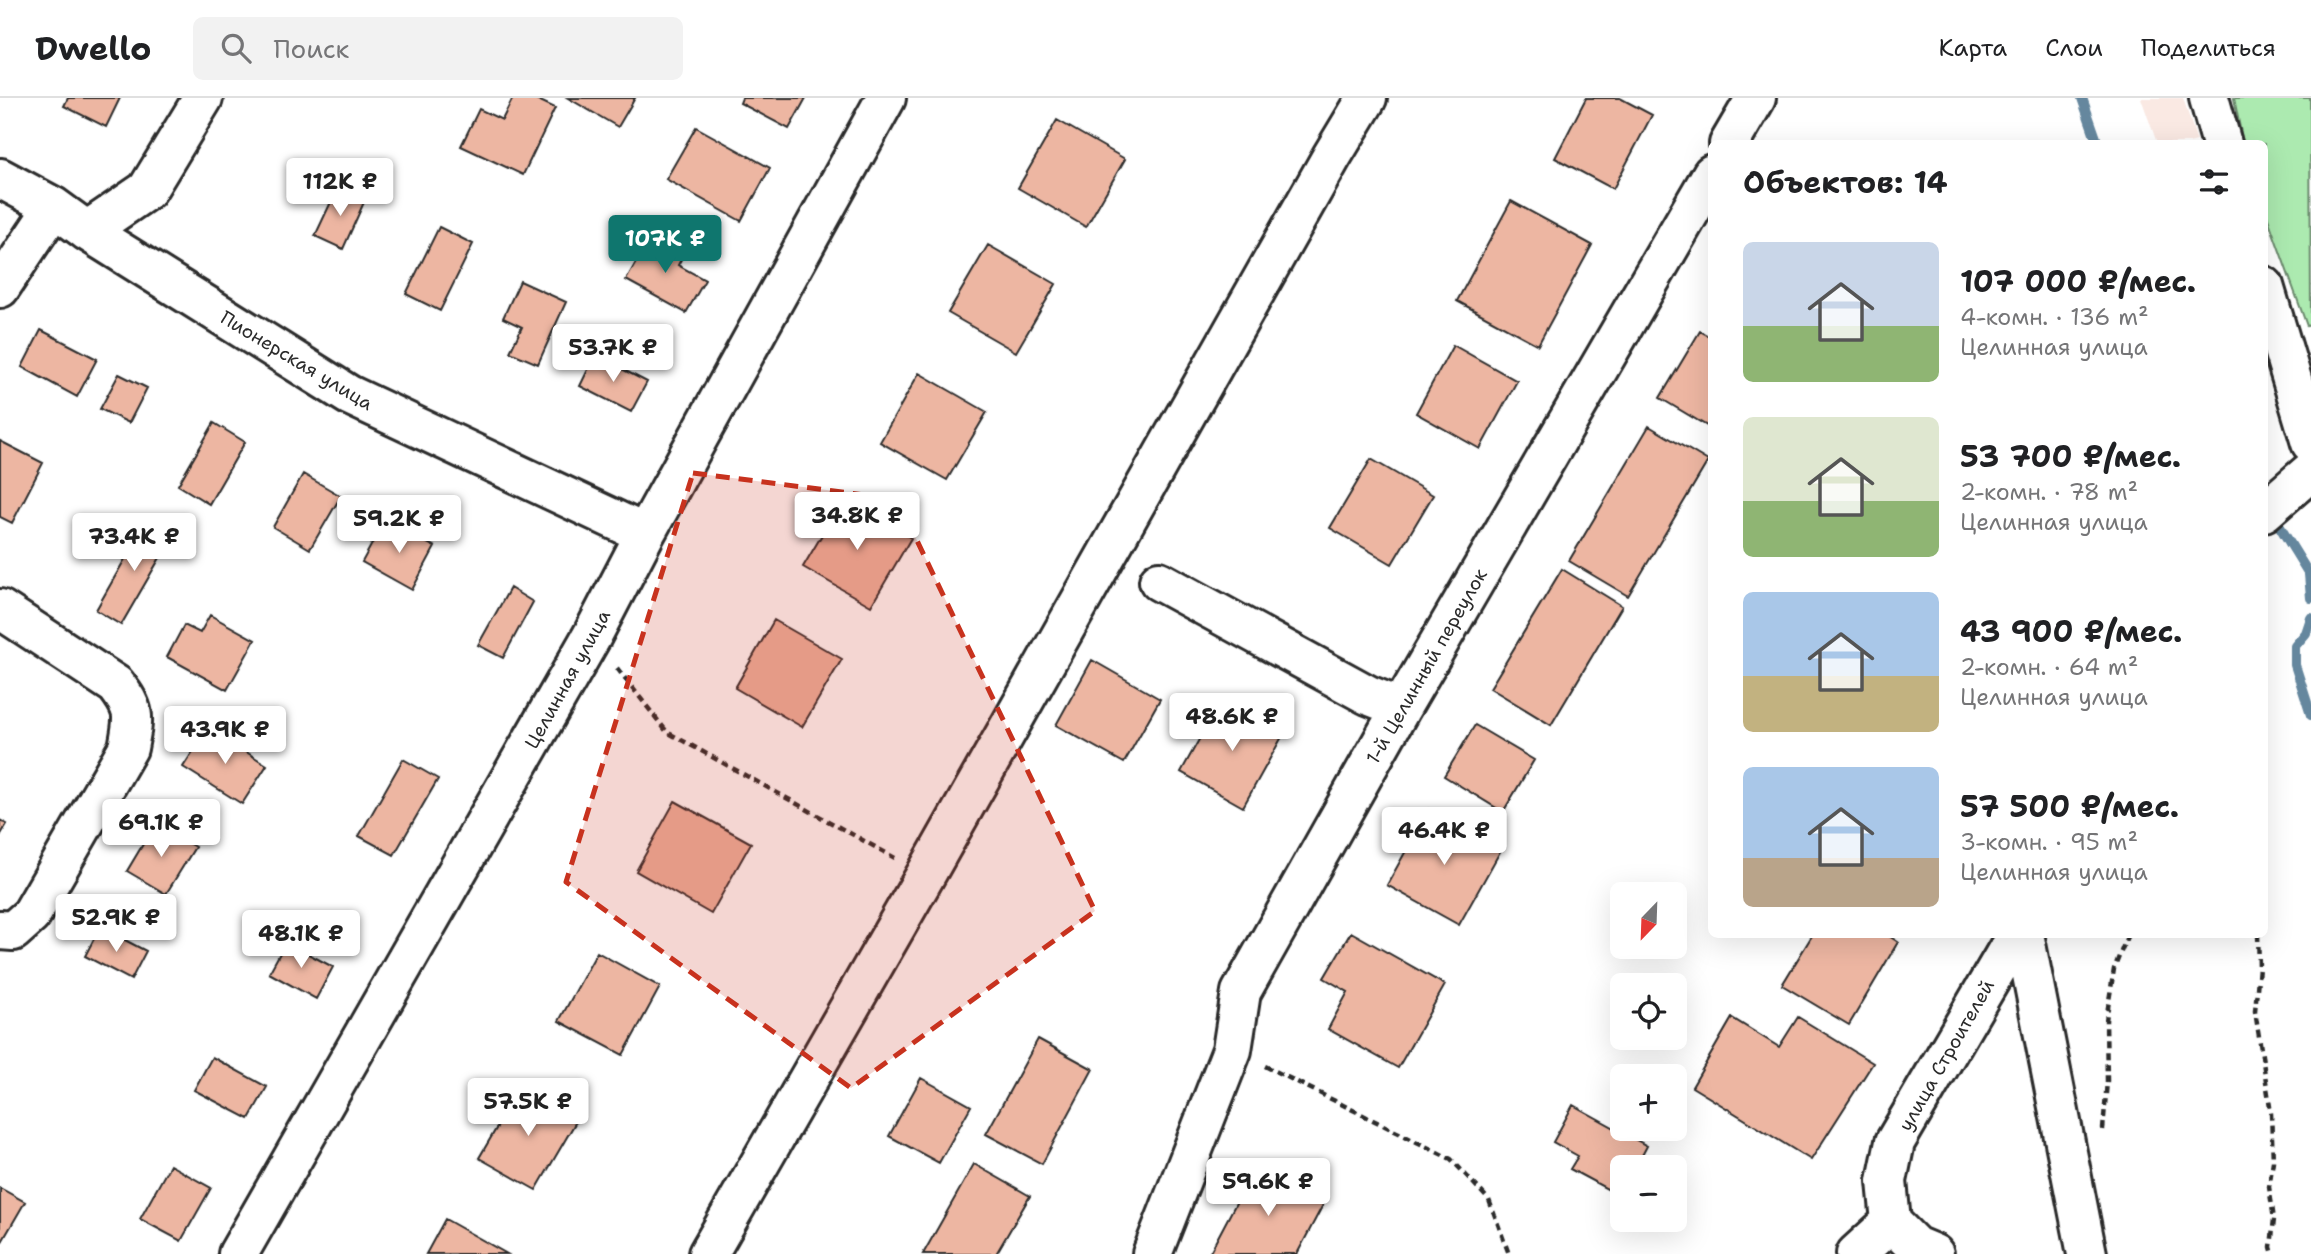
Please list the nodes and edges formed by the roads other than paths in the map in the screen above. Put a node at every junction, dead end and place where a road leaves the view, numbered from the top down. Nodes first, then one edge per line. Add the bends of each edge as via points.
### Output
1 (204, 98) edge
2 (886, 98) edge
3 (1367, 98) edge
4 (1756, 98) edge
5 (2208, 98) edge
6 (1732, 140) edge
7 (2221, 140) edge
8 (0, 178) edge
9 (1708, 181) edge
10 (54, 207) junction
11 (87, 231) junction
12 (0, 288) edge
13 (2268, 299) edge
14 (2311, 443) edge
15 (2311, 471) edge
16 (2268, 509) edge
17 (645, 534) junction
18 (1158, 581) dead end
19 (0, 609) edge
20 (1401, 708) junction
21 (0, 930) edge
22 (2015, 938) edge
23 (2025, 938) edge
24 (1891, 1222) junction
25 (238, 1254) edge
26 (708, 1254) edge
27 (1152, 1254) edge
28 (1856, 1254) edge
29 (1934, 1254) edge
30 (2087, 1254) edge

1 - 11 street via 147,190
2 - 17 street, Целинная улица
3 - 26 street
4 - 6 street
5 - 7 street
8 - 10 street, Пионерская улица
9 - 20 street, 1-й Целинный переулок
10 - 11 street, Пионерская улица
10 - 12 street
11 - 17 street, Пионерская улица via 349,395
13 - 14 street
15 - 16 street
17 - 25 street, Целинная улица via 592,636
18 - 20 street via 1368,695
19 - 21 street via 116,685 129,702 133,720 128,748 31,915 13,931
20 - 27 street, 1-й Целинный переулок via 1241,992 1232,1049
22 - 24 street, улица Строителей via 1895,1142 1888,1181
23 - 30 street
24 - 28 street
24 - 29 street via 1915,1246

